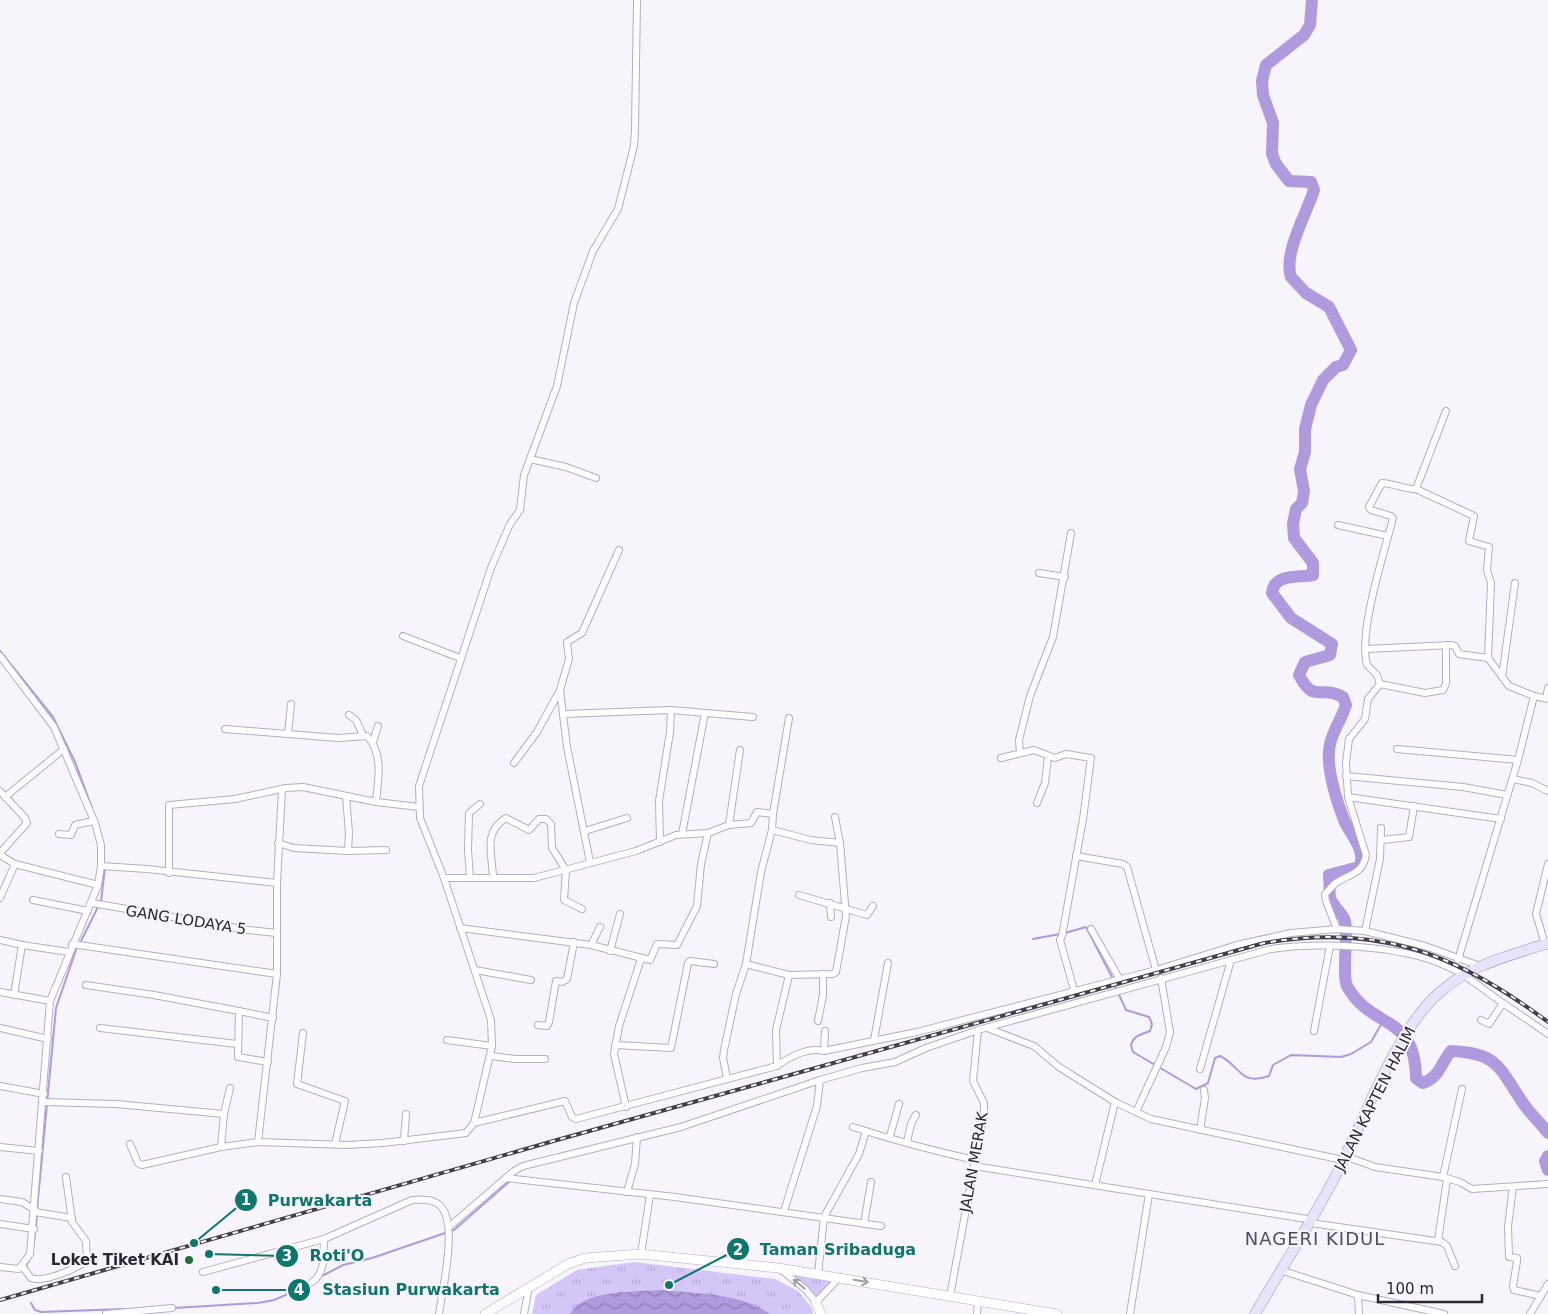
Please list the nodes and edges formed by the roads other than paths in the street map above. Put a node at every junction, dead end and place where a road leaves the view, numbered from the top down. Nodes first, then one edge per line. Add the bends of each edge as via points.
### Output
1 (637, 0) edge
2 (1446, 411) dead end
3 (530, 459) junction
4 (596, 478) dead end
5 (1416, 489) junction
6 (1338, 525) dead end
7 (1071, 533) dead end
8 (1388, 536) junction
9 (618, 550) dead end
10 (1039, 573) dead end
11 (1065, 577) junction
12 (1516, 583) dead end
13 (403, 636) dead end
14 (1446, 645) junction
15 (1365, 649) junction
16 (0, 656) edge
17 (460, 658) junction
18 (1488, 658) junction
19 (1502, 677) junction
20 (1380, 684) junction
21 (1548, 688) edge
22 (560, 690) junction
23 (1534, 696) junction
24 (1547, 698) edge
25 (291, 704) dead end
26 (671, 710) junction
27 (705, 713) junction
28 (564, 714) junction
29 (349, 715) dead end
30 (753, 718) dead end
31 (789, 718) dead end
32 (378, 726) dead end
33 (225, 729) dead end
34 (288, 734) junction
35 (363, 735) junction
36 (373, 742) junction
37 (64, 749) junction
38 (1397, 749) dead end
39 (740, 750) dead end
40 (1020, 753) junction
41 (1048, 757) junction
42 (1001, 758) dead end
43 (1518, 760) junction
44 (514, 763) dead end
45 (1346, 776) junction
46 (1513, 779) junction
47 (282, 789) junction
48 (1548, 791) edge
49 (2, 794) edge
50 (1507, 795) junction
51 (346, 796) junction
52 (1348, 797) junction
53 (376, 802) junction
54 (1037, 803) dead end
55 (480, 804) dead end
56 (1414, 806) junction
57 (419, 807) junction
58 (773, 814) junction
59 (835, 817) dead end
60 (627, 818) dead end
61 (1501, 819) junction
62 (93, 821) junction
63 (729, 826) junction
64 (1382, 828) dead end
65 (772, 830) junction
66 (584, 831) junction
67 (59, 834) dead end
68 (682, 834) junction
69 (708, 834) junction
70 (1382, 840) junction
71 (660, 842) junction
72 (278, 843) junction
73 (840, 843) junction
74 (386, 850) dead end
75 (348, 852) junction
76 (0, 854) edge
77 (1076, 856) junction
78 (590, 862) junction
79 (15, 864) junction
80 (1548, 864) edge
81 (104, 866) junction
82 (572, 867) junction
83 (169, 873) junction
84 (470, 876) junction
85 (493, 877) junction
86 (444, 878) junction
87 (277, 884) junction
88 (98, 885) junction
89 (799, 895) dead end
90 (0, 898) edge
91 (33, 900) dead end
92 (830, 903) junction
93 (97, 904) junction
94 (873, 906) dead end
95 (844, 907) junction
96 (582, 909) dead end
97 (88, 911) junction
98 (620, 914) dead end
99 (831, 917) dead end
100 (600, 927) dead end
101 (460, 928) junction
102 (1091, 928) dead end
103 (1340, 929) junction
104 (1364, 931) junction
105 (277, 933) junction
106 (0, 940) edge
107 (574, 942) junction
108 (1547, 944) edge
109 (76, 945) junction
110 (591, 945) junction
111 (22, 946) junction
112 (1330, 946) junction
113 (610, 951) junction
114 (69, 952) junction
115 (641, 959) junction
116 (1231, 960) junction
117 (1458, 960) junction
118 (746, 961) junction
119 (888, 963) dead end
120 (714, 964) dead end
121 (1480, 966) junction
122 (475, 970) junction
123 (1156, 970) junction
124 (277, 974) junction
125 (823, 974) junction
126 (1464, 975) junction
127 (789, 978) junction
128 (1161, 978) junction
129 (1117, 979) junction
130 (531, 980) dead end
131 (86, 985) dead end
132 (1074, 990) junction
133 (0, 992) edge
134 (14, 995) junction
135 (50, 1001) junction
136 (1503, 1003) junction
137 (239, 1011) junction
138 (273, 1018) junction
139 (1481, 1020) dead end
140 (818, 1021) dead end
141 (538, 1025) dead end
142 (0, 1028) edge
143 (100, 1028) dead end
144 (986, 1028) junction
145 (978, 1030) junction
146 (824, 1031) dead end
147 (1314, 1031) dead end
148 (303, 1034) dead end
149 (1548, 1034) edge
150 (48, 1039) junction
151 (447, 1040) dead end
152 (874, 1040) junction
153 (237, 1044) junction
154 (615, 1045) junction
155 (492, 1046) junction
156 (824, 1051) junction
157 (491, 1056) junction
158 (545, 1059) dead end
159 (268, 1062) junction
160 (777, 1066) junction
161 (1200, 1069) dead end
162 (727, 1078) junction
163 (820, 1080) junction
164 (0, 1086) edge
165 (230, 1088) dead end
166 (1462, 1089) dead end
167 (1204, 1090) dead end
168 (44, 1094) junction
169 (44, 1102) junction
170 (1115, 1102) junction
171 (899, 1104) dead end
172 (626, 1107) junction
173 (1136, 1112) junction
174 (224, 1114) junction
175 (406, 1114) dead end
176 (916, 1115) dead end
177 (474, 1123) junction
178 (853, 1127) dead end
179 (1200, 1130) junction
180 (866, 1131) junction
181 (637, 1136) junction
182 (890, 1136) junction
183 (404, 1141) junction
184 (258, 1142) junction
185 (907, 1142) junction
186 (130, 1144) dead end
187 (335, 1144) junction
188 (0, 1147) edge
189 (221, 1147) junction
190 (39, 1151) junction
191 (1344, 1158) junction
192 (974, 1163) junction
193 (66, 1177) dead end
194 (506, 1178) junction
195 (1445, 1178) junction
196 (871, 1182) dead end
197 (1548, 1184) edge
198 (1095, 1185) junction
199 (1513, 1187) junction
200 (627, 1192) junction
201 (1150, 1194) junction
202 (650, 1195) junction
203 (0, 1199) edge
204 (784, 1211) junction
205 (36, 1212) junction
206 (72, 1218) junction
207 (824, 1218) junction
208 (1312, 1221) junction
209 (0, 1224) edge
210 (864, 1224) junction
211 (881, 1226) dead end
212 (450, 1227) junction
213 (34, 1229) junction
214 (324, 1239) junction
215 (1438, 1241) junction
216 (641, 1254) junction
217 (22, 1266) junction
218 (1455, 1266) dead end
219 (0, 1267) edge
220 (778, 1268) junction
221 (1280, 1270) junction
222 (203, 1272) dead end
223 (818, 1274) junction
224 (840, 1277) junction
225 (312, 1282) dead end
226 (1548, 1284) edge
227 (529, 1287) junction
228 (1358, 1295) junction
229 (950, 1296) junction
230 (1541, 1296) junction
231 (978, 1301) junction
232 (816, 1302) junction
233 (172, 1308) dead end
234 (1427, 1312) edge
235 (106, 1314) edge
236 (439, 1314) edge
237 (485, 1314) edge
238 (524, 1314) edge
239 (821, 1314) edge
240 (977, 1314) edge
241 (1057, 1314) edge
242 (1130, 1314) edge
243 (1255, 1314) edge
244 (1360, 1314) edge
245 (1444, 1314) edge
246 (1530, 1314) edge

1 - 3 street via 634,146 615,217 593,251 582,276 557,386
2 - 5 street
3 - 4 street
3 - 17 street via 522,484 520,510 497,552
5 - 8 street via 1380,484 1369,507 1392,516
5 - 18 street via 1474,516 1469,541 1488,546 1487,570 1491,583
6 - 8 street
7 - 11 street
8 - 15 street via 1371,606
9 - 22 street via 582,633 567,642 569,659
10 - 11 street
11 - 40 street via 1053,638 1038,673 1022,727
12 - 19 street
13 - 17 street
14 - 15 street
14 - 18 street via 1456,646 1459,654
14 - 20 street via 1446,684 1443,690 1425,693
15 - 20 street via 1367,665 1377,675
16 - 37 street via 50,720
17 - 57 street via 419,786
18 - 19 street
19 - 23 street via 1509,686
20 - 45 street via 1368,699 1366,720 1350,739
21 - 24 street
22 - 28 street
22 - 44 street via 537,732
23 - 24 street
23 - 43 street
25 - 34 street
26 - 27 street
26 - 28 street
26 - 71 street via 659,801
27 - 30 street
27 - 68 street
28 - 66 street
29 - 35 street via 356,720
31 - 58 street
32 - 36 street
33 - 34 street
34 - 35 street via 338,738
35 - 36 street
36 - 53 street via 379,764
37 - 49 street
37 - 62 street
38 - 43 street
39 - 63 street
40 - 41 street via 1034,750
40 - 42 street
41 - 54 street via 1046,783
41 - 77 street via 1066,754 1091,758
43 - 46 street
45 - 50 street via 1463,786
45 - 52 street
46 - 48 street
46 - 50 street
47 - 51 street via 308,787
47 - 72 street
47 - 83 street via 235,799 169,805
49 - 76 street via 27,823
50 - 61 street
51 - 53 street
51 - 75 street
52 - 56 street
52 - 103 street via 1366,855 1359,872 1335,883 1327,892 1325,898
53 - 57 street
55 - 84 street via 470,812
56 - 61 street
56 - 70 street via 1409,837
57 - 86 street via 420,818
58 - 63 street via 757,812 752,823
58 - 65 street
59 - 73 street
60 - 66 street
61 - 117 street
62 - 67 street via 75,825 70,835
62 - 81 street
63 - 69 street
64 - 70 street
65 - 73 street via 810,840
65 - 118 street via 761,872
66 - 78 street
68 - 69 street
68 - 71 street
69 - 115 street via 697,906 691,922 677,945 657,944 650,960
70 - 104 street
71 - 78 street
72 - 75 street via 294,848
72 - 87 street
73 - 95 street
74 - 75 street
76 - 79 street
77 - 123 street via 1127,867
77 - 132 street via 1060,940
78 - 82 street
79 - 88 street
79 - 90 street
80 - 108 street via 1536,914
81 - 83 street
81 - 88 street
82 - 85 street via 534,878
82 - 85 street via 552,848 552,832 547,820 539,819 529,830 506,818 490,834
82 - 96 street via 564,900
83 - 87 street
84 - 85 street
84 - 86 street
86 - 101 street
87 - 105 street
88 - 93 street
89 - 92 street
91 - 97 street
92 - 95 street
92 - 99 street
93 - 97 street
93 - 105 street, GANG LODAYA 5
94 - 95 street via 867,915
95 - 125 street via 846,916 836,972
97 - 109 street
98 - 113 street
100 - 110 street
101 - 107 street
101 - 122 street
102 - 129 street
103 - 104 street
103 - 123 street via 1274,936
104 - 117 street via 1405,940
105 - 124 street
106 - 111 street
107 - 110 street
107 - 141 street via 568,979 556,981 549,1022 546,1026
108 - 121 main road, JALAN KAPTEN HALIM
109 - 114 street
109 - 124 street
110 - 113 street
111 - 114 street
111 - 134 street
112 - 116 street via 1303,944
112 - 126 street via 1422,958
112 - 147 street
113 - 115 street
114 - 135 street
115 - 154 street
116 - 128 street
116 - 161 street
117 - 121 street
118 - 127 street
118 - 162 street via 724,1050
119 - 152 street
120 - 154 street via 688,963 671,1048
121 - 126 main road, JALAN KAPTEN HALIM
122 - 130 street
122 - 155 street via 487,1003
123 - 129 street
124 - 138 street
125 - 127 street
125 - 140 street
126 - 136 street
126 - 191 main road, JALAN KAPTEN HALIM via 1437,994 1400,1043
127 - 160 street via 776,1030
128 - 144 street
128 - 173 street via 1170,1032
129 - 132 street
131 - 137 street via 154,994
132 - 152 street via 917,1032
133 - 134 street
134 - 135 street
135 - 150 street
136 - 139 street via 1489,1024
136 - 149 street
137 - 138 street
137 - 153 street
138 - 159 street
142 - 150 street
143 - 153 street
144 - 145 street
144 - 170 street via 1041,1050 1059,1067
145 - 163 street via 895,1062
145 - 192 street, JALAN MERAK via 973,1081 985,1108
146 - 156 street
148 - 187 street via 297,1084 345,1101
150 - 168 street
151 - 155 street
152 - 156 street
153 - 159 street via 238,1057
154 - 172 street via 614,1054
155 - 157 street
156 - 160 street via 814,1048
157 - 158 street
157 - 177 street
159 - 184 street
160 - 162 street
162 - 172 street
163 - 181 street via 680,1127
163 - 204 street via 817,1106
164 - 168 street
165 - 174 street
166 - 195 street
167 - 179 street
168 - 169 street
169 - 174 street via 116,1104
169 - 190 street
170 - 173 street
170 - 198 street
171 - 182 street
172 - 177 street via 576,1119 565,1100
173 - 179 street via 1151,1119
174 - 189 street
175 - 183 street
176 - 185 street
177 - 183 street via 466,1133
178 - 180 street
179 - 191 street
180 - 182 street
180 - 207 street via 859,1154
181 - 194 street via 524,1166
181 - 200 street via 635,1164
182 - 185 street
183 - 187 street
184 - 187 street
184 - 189 street
185 - 192 street
186 - 189 street via 142,1165
188 - 190 street
190 - 205 street
191 - 195 street via 1375,1167
191 - 208 main road, JALAN KAPTEN HALIM
192 - 198 street
192 - 229 street, JALAN MERAK
193 - 206 street
194 - 200 street
194 - 212 street
195 - 199 street via 1472,1189
195 - 215 street
196 - 210 street
197 - 199 street
198 - 201 street
199 - 230 street via 1508,1226 1509,1257 1518,1261 1512,1286 1514,1290
200 - 202 street
201 - 208 street
201 - 242 street
202 - 204 street
202 - 216 street
203 - 205 street via 22,1202
204 - 207 street
205 - 206 street
205 - 213 street
206 - 217 street via 75,1228 86,1241 83,1264 35,1279
207 - 210 street
207 - 223 street
208 - 215 street
208 - 221 main road, JALAN KAPTEN HALIM
209 - 213 street
210 - 211 street
212 - 214 street via 438,1203 426,1199 412,1200
212 - 236 street
213 - 217 street via 30,1254
214 - 222 street
214 - 225 street via 322,1270
215 - 218 street via 1448,1246
216 - 220 street
216 - 227 street via 585,1258 560,1268
217 - 219 street via 14,1270
220 - 223 street
232 -> 220 street
221 - 228 street
221 - 243 main road, JALAN KAPTEN HALIM
223 - 224 street
224 -> 229 street
224 - 232 street
226 - 230 street
227 - 237 street
227 - 238 street
228 - 234 street
228 - 244 street
229 - 231 street
230 - 246 street
231 - 240 street
231 - 241 street
232 - 239 street
233 - 235 street
234 - 245 street

